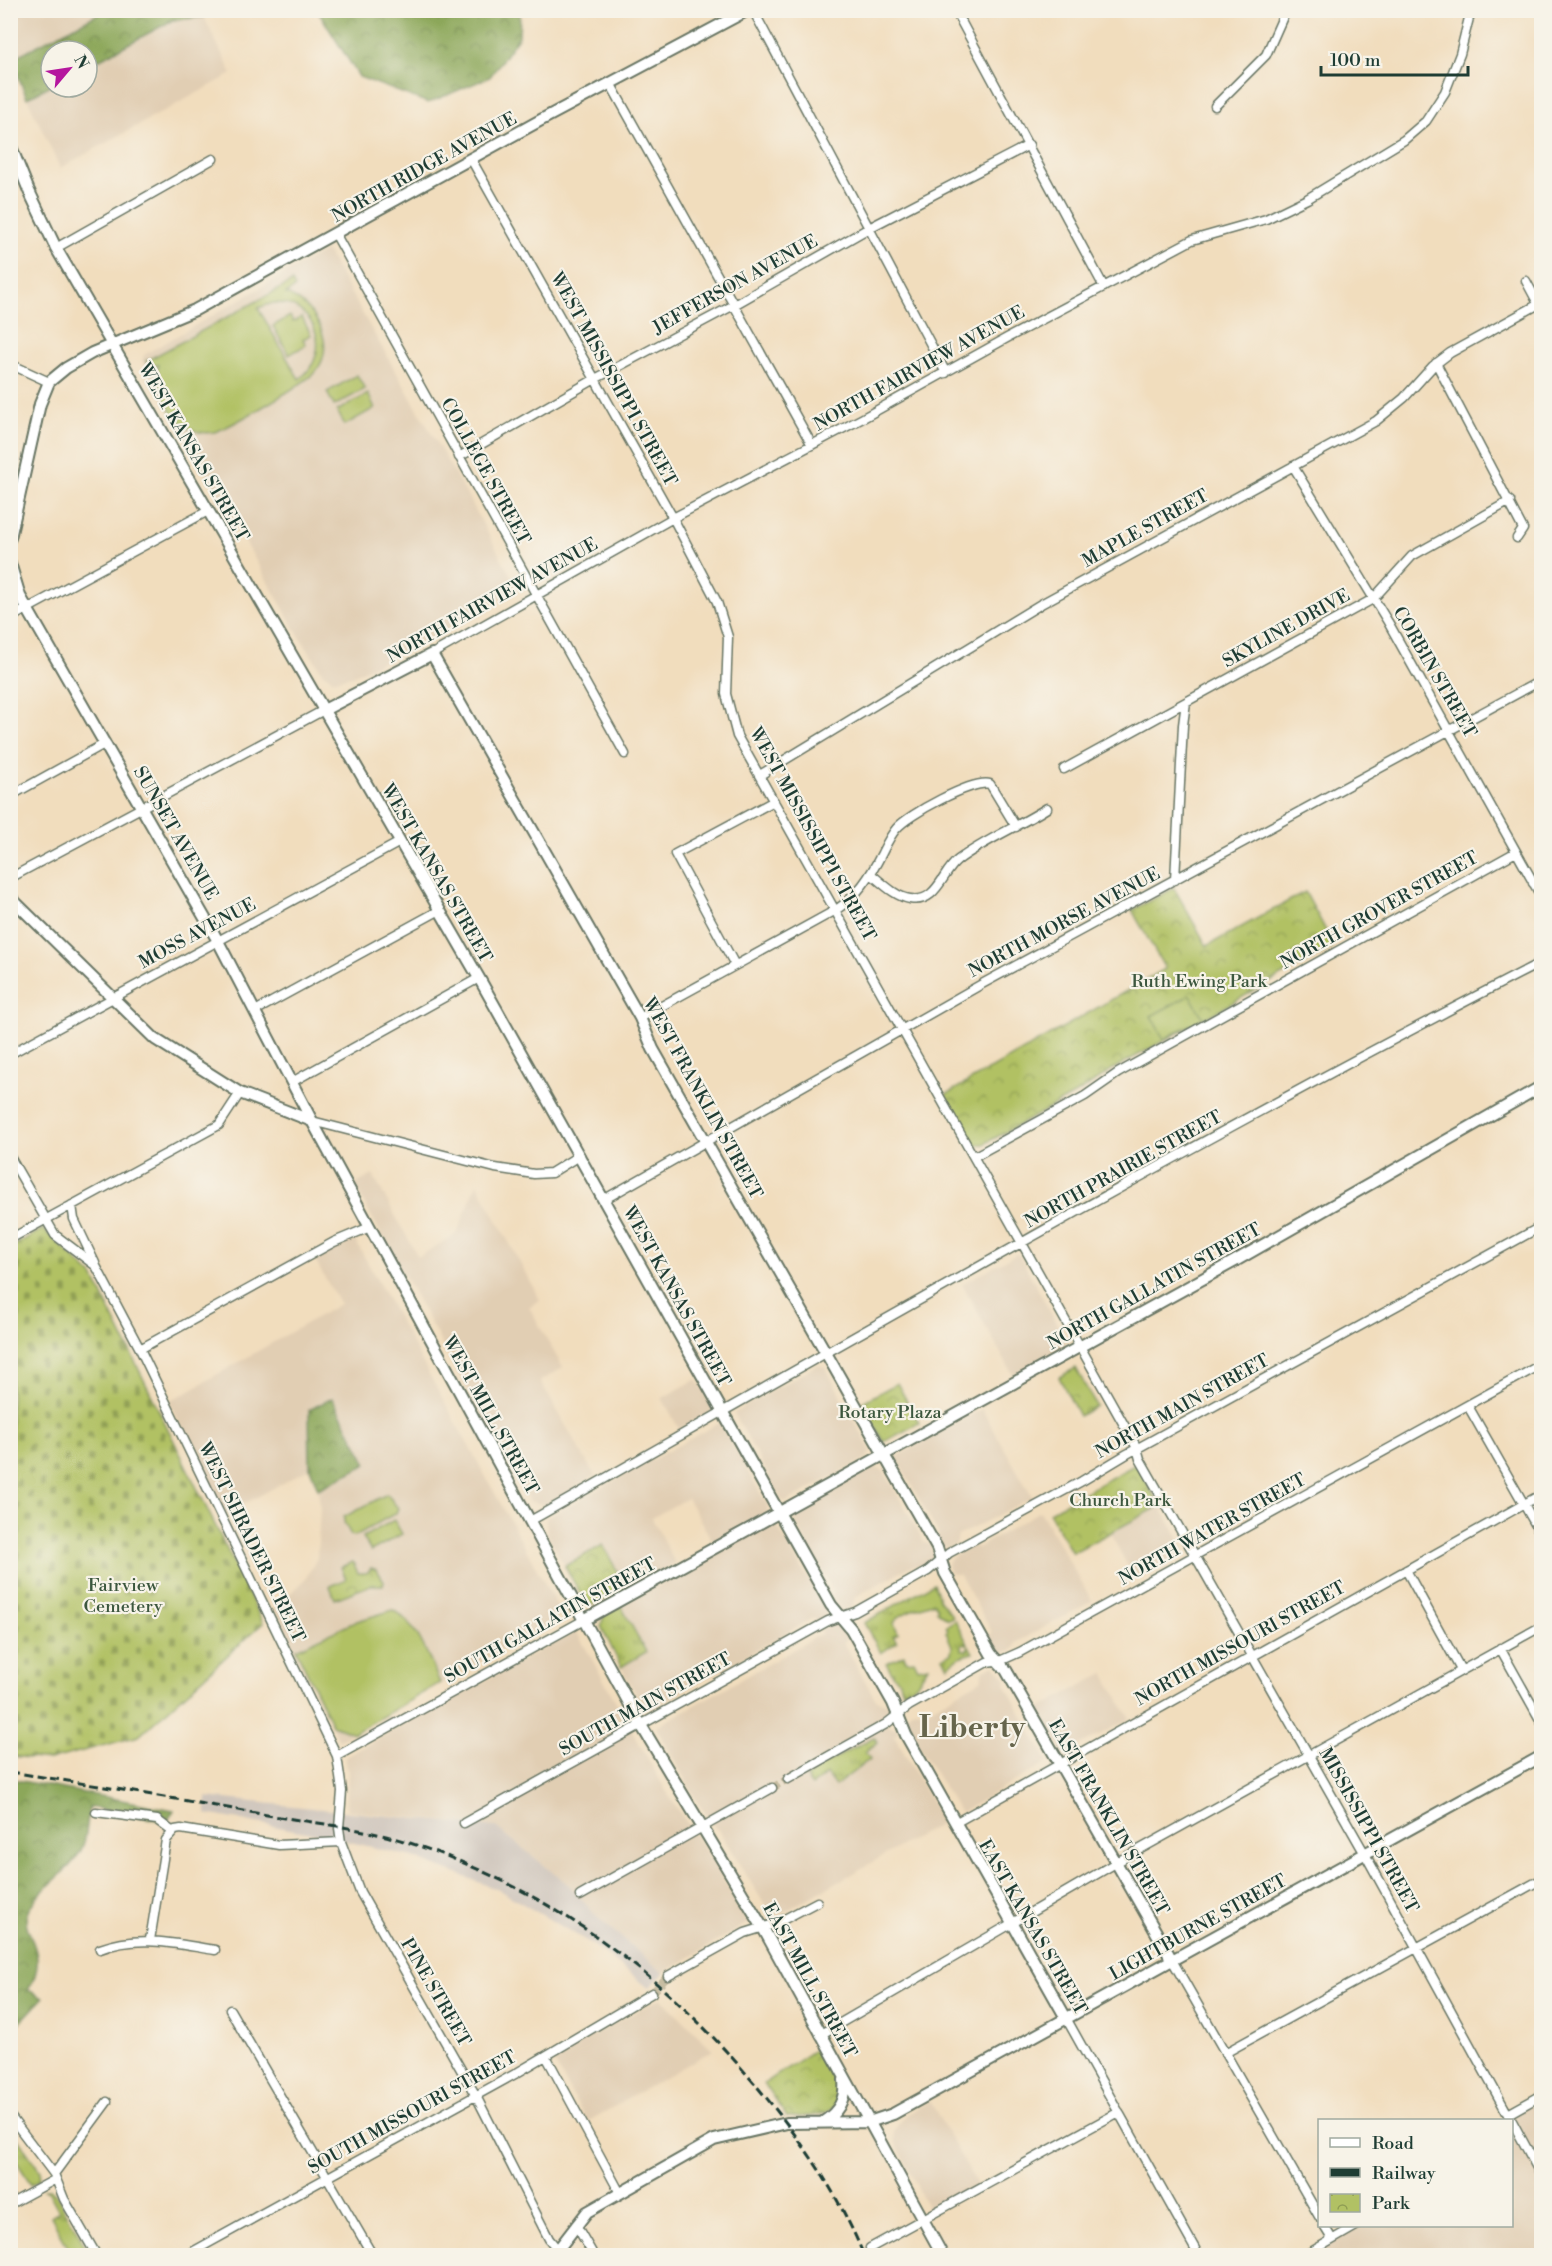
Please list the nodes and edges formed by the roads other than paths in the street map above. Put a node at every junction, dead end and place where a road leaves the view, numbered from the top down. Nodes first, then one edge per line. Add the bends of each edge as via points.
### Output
1 (751, 10) edge
2 (955, 10) edge
3 (1286, 10) edge
4 (1471, 10) edge
5 (610, 83) junction
6 (1215, 106) dead end
7 (10, 144) edge
8 (1029, 145) junction
9 (213, 159) dead end
10 (471, 159) junction
11 (868, 228) junction
12 (336, 235) junction
13 (56, 248) junction
14 (1526, 281) dead end
15 (1104, 287) junction
16 (734, 305) junction
17 (1540, 307) edge
18 (112, 345) junction
19 (1436, 363) junction
20 (10, 364) edge
21 (946, 373) junction
22 (595, 379) junction
23 (49, 382) junction
24 (812, 445) junction
25 (459, 457) junction
26 (1293, 466) junction
27 (1510, 501) junction
28 (208, 511) junction
29 (673, 518) junction
30 (10, 538) edge
31 (1517, 538) dead end
32 (10, 563) edge
33 (536, 595) junction
34 (1373, 599) junction
35 (27, 609) junction
36 (10, 618) edge
37 (432, 654) junction
38 (1542, 680) edge
39 (1186, 702) junction
40 (324, 710) junction
41 (1449, 729) junction
42 (106, 743) junction
43 (626, 754) dead end
44 (1064, 769) dead end
45 (760, 775) junction
46 (10, 796) edge
47 (774, 801) junction
48 (142, 808) junction
49 (1047, 808) dead end
50 (1016, 827) junction
51 (400, 842) junction
52 (1516, 852) junction
53 (871, 874) junction
54 (10, 878) edge
55 (1175, 880) junction
56 (1537, 881) edge
57 (10, 897) edge
58 (1542, 898) edge
59 (440, 910) junction
60 (836, 910) junction
61 (218, 941) junction
62 (1542, 962) edge
63 (735, 965) junction
64 (479, 978) junction
65 (112, 998) junction
66 (255, 1011) junction
67 (640, 1018) junction
68 (903, 1029) junction
69 (10, 1054) edge
70 (292, 1082) junction
71 (1542, 1086) edge
72 (240, 1093) junction
73 (312, 1121) junction
74 (706, 1141) junction
75 (580, 1155) junction
76 (975, 1156) junction
77 (10, 1157) edge
78 (605, 1199) junction
79 (72, 1205) junction
80 (45, 1220) junction
81 (1542, 1226) edge
82 (370, 1227) junction
83 (10, 1239) edge
84 (1023, 1243) junction
85 (96, 1266) junction
86 (1080, 1346) junction
87 (140, 1349) junction
88 (826, 1353) junction
89 (1542, 1365) edge
90 (1468, 1406) junction
91 (724, 1412) junction
92 (1137, 1448) junction
93 (883, 1455) junction
94 (1542, 1494) edge
95 (1523, 1504) junction
96 (780, 1512) junction
97 (530, 1521) junction
98 (1542, 1536) edge
99 (1197, 1556) junction
100 (941, 1560) junction
101 (1406, 1570) junction
102 (841, 1615) junction
103 (584, 1620) junction
104 (1542, 1626) edge
105 (1500, 1648) junction
106 (1252, 1655) junction
107 (998, 1660) junction
108 (1461, 1670) junction
109 (898, 1716) junction
110 (1542, 1723) edge
111 (641, 1725) junction
112 (1308, 1754) junction
113 (337, 1756) junction
114 (1542, 1756) edge
115 (1059, 1764) junction
116 (788, 1779) tunnel mouth
117 (772, 1788) tunnel mouth
118 (96, 1812) dead end
119 (464, 1823) dead end
120 (955, 1823) junction
121 (703, 1828) junction
122 (173, 1832) junction
123 (341, 1842) junction
124 (1365, 1854) junction
125 (1117, 1862) junction
126 (1542, 1879) edge
127 (580, 1896) dead end
128 (817, 1902) dead end
129 (1012, 1923) junction
130 (763, 1928) junction
131 (150, 1940) junction
132 (100, 1948) dead end
133 (1417, 1948) junction
134 (215, 1950) dead end
135 (1172, 1960) junction
136 (668, 1976) tunnel mouth
137 (652, 1992) tunnel mouth
138 (230, 2010) dead end
139 (1066, 2018) junction
140 (820, 2035) junction
141 (1225, 2053) junction
142 (546, 2056) junction
143 (844, 2077) junction
144 (1542, 2095) edge
145 (476, 2096) junction
146 (107, 2102) dead end
147 (1119, 2112) junction
148 (10, 2116) edge
149 (1510, 2118) edge
150 (822, 2122) junction
151 (869, 2122) junction
152 (1515, 2133) edge
153 (55, 2176) junction
154 (1542, 2177) edge
155 (329, 2178) junction
156 (620, 2193) junction
157 (10, 2204) edge
158 (1318, 2215) edge
159 (924, 2220) junction
160 (576, 2225) junction
161 (1325, 2227) edge
162 (1354, 2227) edge
163 (1332, 2239) junction
164 (870, 2248) dead end
165 (556, 2253) edge
166 (97, 2256) edge
167 (185, 2256) edge
168 (373, 2256) edge
169 (594, 2256) edge
170 (943, 2256) edge
171 (1199, 2256) edge
172 (1304, 2256) edge

1 - 5 street, NORTH RIDGE AVENUE
1 - 11 street
2 - 8 street
3 - 6 street via 1266,55
4 - 15 street, NORTH FAIRVIEW AVENUE via 1445,92 1426,121 1404,140 1307,199 1266,219 1201,237
5 - 10 street, NORTH RIDGE AVENUE
5 - 16 street
7 - 13 street, WEST KANSAS STREET
8 - 11 street, JEFFERSON AVENUE
8 - 15 street
9 - 13 street
10 - 12 street, NORTH RIDGE AVENUE
10 - 22 street, WEST MISSISSIPPI STREET
11 - 16 street, JEFFERSON AVENUE
11 - 21 street
12 - 18 street, NORTH RIDGE AVENUE via 195,310
12 - 25 street, COLLEGE STREET
13 - 18 street, WEST KANSAS STREET
14 - 17 street
15 - 21 street, NORTH FAIRVIEW AVENUE
16 - 22 street, JEFFERSON AVENUE
16 - 24 street
17 - 19 street, MAPLE STREET
18 - 23 street, NORTH RIDGE AVENUE via 77,362
18 - 28 street, WEST KANSAS STREET
19 - 26 street, MAPLE STREET via 1390,410
19 - 27 street
20 - 23 street
21 - 24 street, NORTH FAIRVIEW AVENUE
22 - 25 street, JEFFERSON AVENUE
22 - 29 street, WEST MISSISSIPPI STREET
23 - 30 street via 40,404
24 - 29 street, NORTH FAIRVIEW AVENUE
25 - 33 street, COLLEGE STREET
26 - 34 street, CORBIN STREET
26 - 45 street, MAPLE STREET via 1041,604
27 - 31 street via 1523,529
27 - 34 street, SKYLINE DRIVE via 1412,556
28 - 35 street
28 - 40 street, WEST KANSAS STREET
29 - 33 street, NORTH FAIRVIEW AVENUE
29 - 45 street, WEST MISSISSIPPI STREET via 722,613 728,637 726,694 737,736
32 - 35 street, SUNSET AVENUE
33 - 37 street, NORTH FAIRVIEW AVENUE
33 - 43 street, COLLEGE STREET
34 - 39 street, SKYLINE DRIVE
34 - 41 street, CORBIN STREET
35 - 36 street
35 - 42 street, SUNSET AVENUE
37 - 40 street, NORTH FAIRVIEW AVENUE
37 - 67 street, WEST FRANKLIN STREET
38 - 41 street, NORTH MORSE AVENUE
39 - 44 street, SKYLINE DRIVE
39 - 55 street
40 - 48 street
40 - 51 street, WEST KANSAS STREET
41 - 52 street, CORBIN STREET
41 - 55 street, NORTH MORSE AVENUE
42 - 46 street
42 - 48 street, SUNSET AVENUE
45 - 47 street, WEST MISSISSIPPI STREET
47 - 60 street, WEST MISSISSIPPI STREET
47 - 63 street via 675,854
48 - 54 street
48 - 61 street, SUNSET AVENUE
49 - 50 street
50 - 53 street via 957,861 927,896 912,900 901,896
50 - 53 street via 990,784 974,784 904,820 894,830
51 - 59 street, WEST KANSAS STREET
51 - 61 street, MOSS AVENUE
52 - 56 street, CORBIN STREET
52 - 76 street, NORTH GROVER STREET
53 - 60 street via 851,900
55 - 68 street, NORTH MORSE AVENUE
56 - 58 street, CORBIN STREET
57 - 65 street
59 - 64 street, WEST KANSAS STREET
59 - 66 street
60 - 63 street
60 - 68 street, WEST MISSISSIPPI STREET
61 - 65 street, MOSS AVENUE
61 - 66 street, SUNSET AVENUE
62 - 84 street, NORTH PRAIRIE STREET
63 - 67 street
64 - 70 street
64 - 75 street, WEST KANSAS STREET
65 - 69 street, MOSS AVENUE
65 - 72 street via 155,1039
66 - 70 street, SUNSET AVENUE
67 - 74 street, WEST FRANKLIN STREET via 653,1049
68 - 74 street, NORTH MORSE AVENUE
68 - 76 street, WEST MISSISSIPPI STREET
70 - 73 street, SUNSET AVENUE
71 - 86 street, NORTH GALLATIN STREET
72 - 73 street
72 - 79 street via 219,1125
73 - 75 street via 495,1168 534,1174 551,1173
73 - 82 street, WEST MILL STREET
74 - 78 street, NORTH MORSE AVENUE
74 - 88 street, WEST FRANKLIN STREET
75 - 78 street, WEST KANSAS STREET
76 - 84 street, WEST MISSISSIPPI STREET
77 - 80 street, WEST SHRADER STREET
78 - 91 street, WEST KANSAS STREET
79 - 80 street
79 - 85 street, WEST SHRADER STREET via 74,1220
80 - 83 street
80 - 85 street, WEST SHRADER STREET via 55,1235
81 - 92 street, NORTH MAIN STREET
82 - 87 street via 334,1242
82 - 97 street, WEST MILL STREET
84 - 86 street, WEST MISSISSIPPI STREET
84 - 88 street, NORTH PRAIRIE STREET
85 - 87 street, WEST SHRADER STREET
86 - 92 street, WEST MISSISSIPPI STREET
86 - 93 street, NORTH GALLATIN STREET
87 - 113 street, WEST SHRADER STREET
88 - 91 street, NORTH PRAIRIE STREET
88 - 93 street, WEST FRANKLIN STREET
89 - 90 street, NORTH WATER STREET
90 - 95 street
90 - 99 street, NORTH WATER STREET
91 - 96 street, WEST KANSAS STREET
91 - 97 street, NORTH PRAIRIE STREET
92 - 99 street, WEST MISSISSIPPI STREET
92 - 100 street, NORTH MAIN STREET
93 - 96 street, NORTH GALLATIN STREET
93 - 100 street, WEST FRANKLIN STREET
94 - 95 street, NORTH MISSOURI STREET
95 - 98 street
95 - 101 street, NORTH MISSOURI STREET
96 - 102 street, WEST KANSAS STREET via 831,1605
96 - 103 street, SOUTH GALLATIN STREET
97 - 103 street, WEST MILL STREET
99 - 106 street, MISSISSIPPI STREET
99 - 107 street, NORTH WATER STREET via 1020,1652
100 - 102 street, NORTH MAIN STREET via 855,1612
100 - 107 street, EAST FRANKLIN STREET via 991,1654
101 - 106 street, NORTH MISSOURI STREET
101 - 108 street
102 - 109 street, EAST KANSAS STREET
102 - 111 street, SOUTH MAIN STREET
103 - 111 street, WEST MILL STREET
103 - 113 street, SOUTH GALLATIN STREET
104 - 105 street
105 - 108 street
105 - 110 street
106 - 112 street, MISSISSIPPI STREET
106 - 115 street, NORTH MISSOURI STREET
107 - 109 street, NORTH WATER STREET via 970,1671
107 - 115 street, EAST FRANKLIN STREET
108 - 112 street
109 - 116 street, NORTH WATER STREET
109 - 120 street, EAST KANSAS STREET
111 - 119 street, SOUTH MAIN STREET
111 - 121 street, EAST MILL STREET
112 - 124 street, MISSISSIPPI STREET
112 - 125 street
113 - 123 street, WEST SHRADER STREET via 342,1791
114 - 124 street, LIGHTBURNE STREET
115 - 120 street, NORTH MISSOURI STREET
115 - 125 street, EAST FRANKLIN STREET
117 - 121 street
118 - 122 street via 157,1821
120 - 129 street, EAST KANSAS STREET
121 - 127 street
121 - 130 street, EAST MILL STREET
122 - 123 street via 181,1829 279,1845
122 - 131 street via 166,1840
123 - 145 street, PINE STREET via 360,1892
124 - 133 street, MISSISSIPPI STREET
124 - 135 street, LIGHTBURNE STREET
125 - 129 street
125 - 135 street, EAST FRANKLIN STREET
126 - 133 street
128 - 130 street
129 - 139 street, EAST KANSAS STREET
129 - 140 street
130 - 136 street via 745,1933
130 - 140 street, EAST MILL STREET
131 - 132 street via 118,1942
131 - 134 street
133 - 141 street
133 - 149 street, MISSISSIPPI STREET
135 - 139 street, LIGHTBURNE STREET
135 - 141 street, EAST FRANKLIN STREET
137 - 142 street, SOUTH MISSOURI STREET
138 - 155 street
139 - 147 street, EAST KANSAS STREET
139 - 151 street, LIGHTBURNE STREET via 893,2114
140 - 143 street, EAST MILL STREET
141 - 158 street, EAST FRANKLIN STREET
142 - 145 street, SOUTH MISSOURI STREET
142 - 156 street
143 - 150 street via 842,2103 834,2115
143 - 151 street, EAST MILL STREET
144 - 149 street
145 - 155 street, SOUTH MISSOURI STREET
145 - 165 street, PINE STREET
146 - 153 street
147 - 159 street
147 - 171 street, EAST KANSAS STREET
148 - 153 street
150 - 151 street
150 - 156 street via 787,2122 714,2140
151 - 159 street, EAST MILL STREET
152 - 154 street, MISSISSIPPI STREET
153 - 157 street
153 - 166 street
155 - 167 street, SOUTH MISSOURI STREET
155 - 168 street
156 - 160 street via 587,2212
159 - 164 street
159 - 170 street, EAST MILL STREET
160 - 165 street
160 - 169 street
161 - 163 street
162 - 163 street
163 - 172 street

